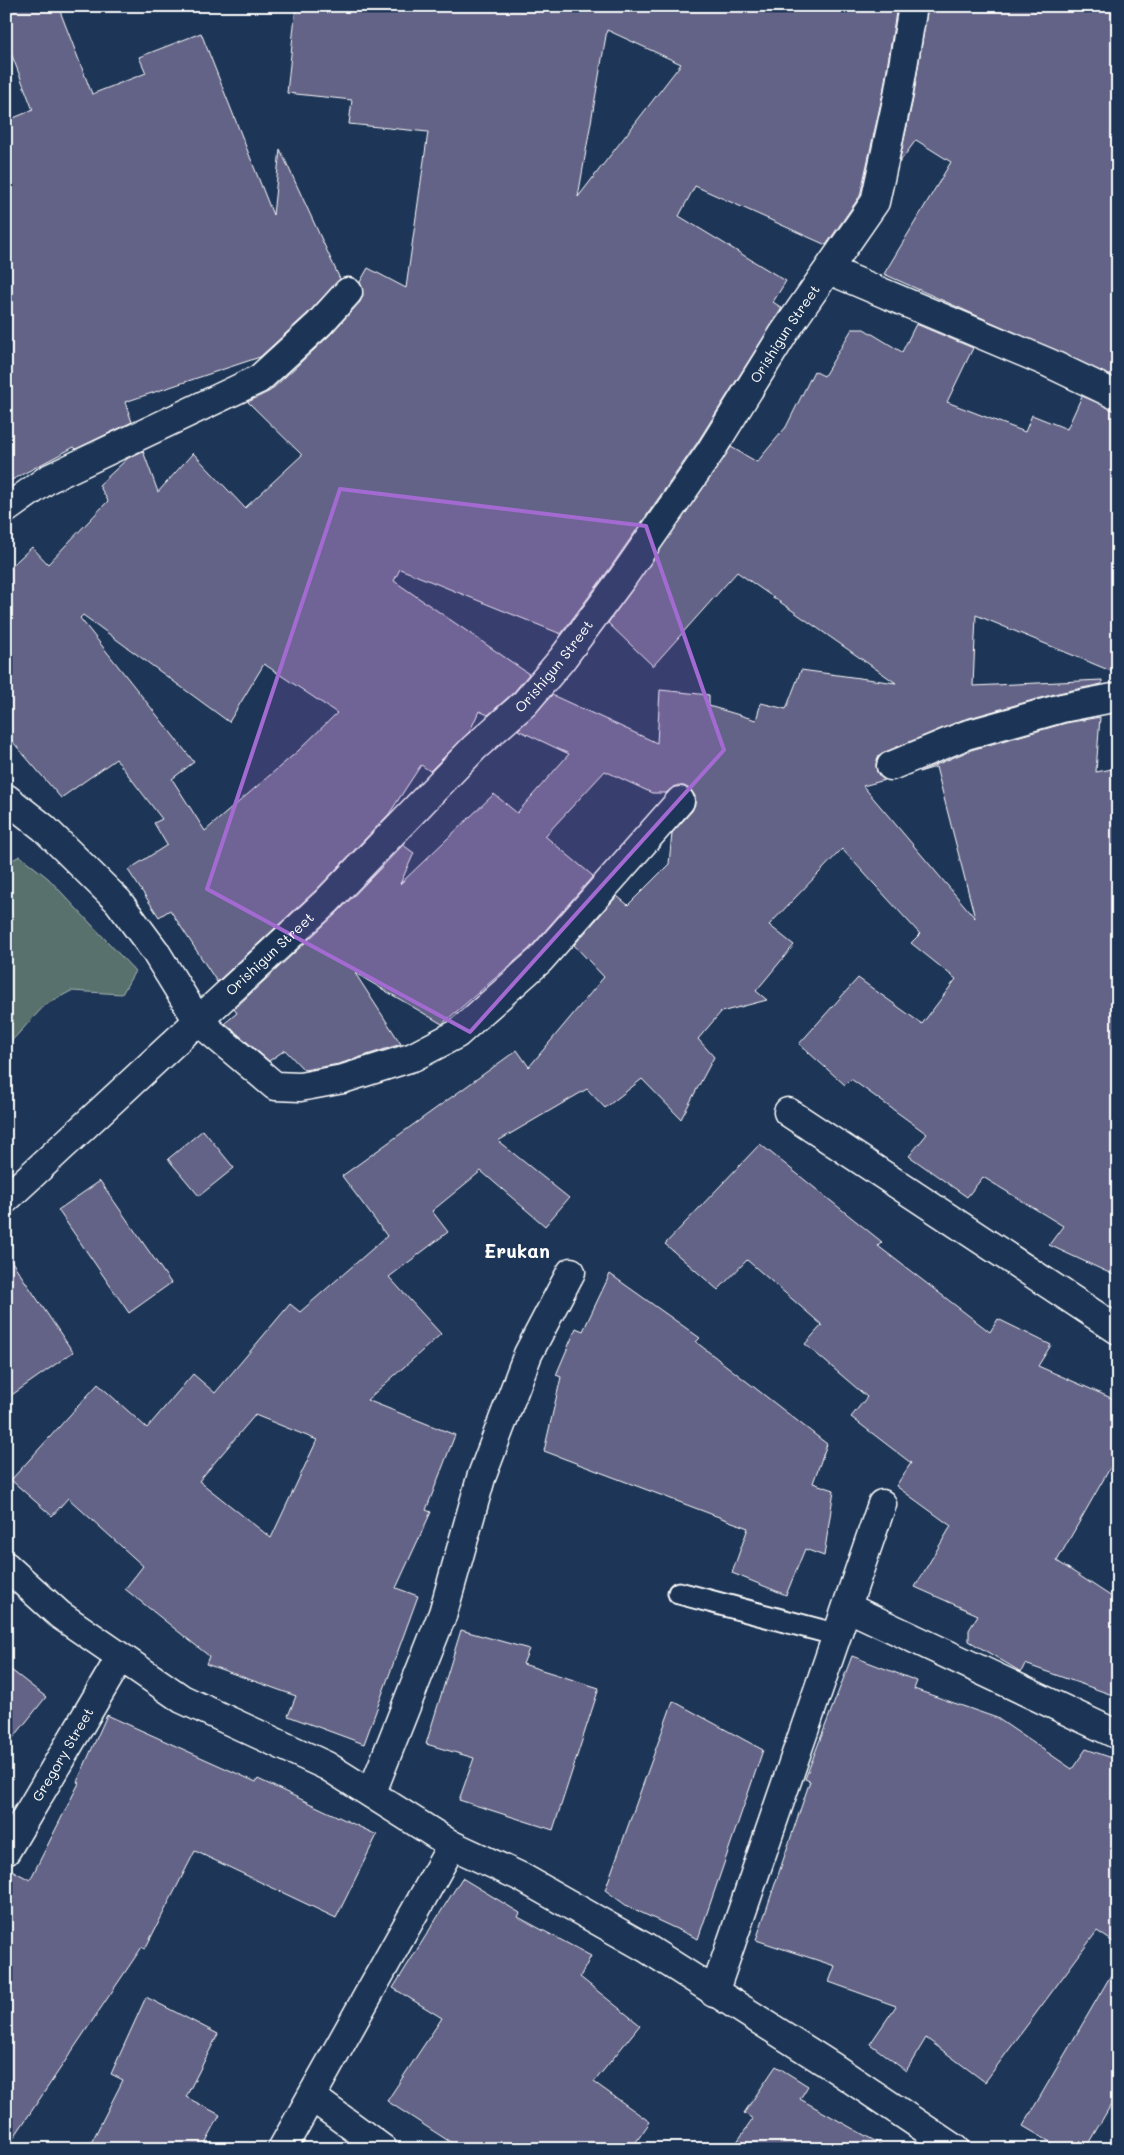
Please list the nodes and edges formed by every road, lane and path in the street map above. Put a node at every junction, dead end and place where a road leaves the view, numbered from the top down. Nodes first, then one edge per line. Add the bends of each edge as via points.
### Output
1 (913, 6) edge
2 (829, 270) junction
3 (348, 292) dead end
4 (1118, 396) edge
5 (6, 509) edge
6 (1118, 697) edge
7 (892, 766) dead end
8 (6, 798) edge
9 (680, 801) dead end
10 (198, 1022) junction
11 (788, 1112) dead end
12 (6, 1199) edge
13 (571, 1272) dead end
14 (1118, 1330) edge
15 (882, 1504) dead end
16 (6, 1566) edge
17 (679, 1592) dead end
18 (847, 1607) junction
19 (838, 1635) junction
20 (120, 1658) junction
21 (1118, 1735) edge
22 (372, 1792) junction
23 (452, 1845) junction
24 (6, 1851) edge
25 (714, 1993) junction
26 (312, 2097) junction
27 (282, 2149) edge
28 (382, 2149) edge
29 (955, 2149) edge

1 - 2 street, Orishigun Street via 876,202
2 - 4 street via 1049,363
2 - 10 street, Orishigun Street via 784,333 699,467 556,667 525,703 474,748 327,901
3 - 5 street via 259,380 48,479
6 - 7 street via 1062,708 966,735
8 - 10 street via 44,828 118,901 154,950
9 - 10 street via 540,960 457,1034 413,1057 343,1079 300,1087 275,1086
10 - 12 street, Orishigun Street
11 - 14 street
13 - 22 street via 528,1354 488,1460 442,1613
15 - 18 street
16 - 20 street via 60,1615
17 - 19 lane
18 - 19 street
18 - 21 street
19 - 25 street
20 - 22 street via 182,1699 327,1766
20 - 24 street, Gregory Street
22 - 23 street
23 - 25 street via 521,1877 646,1948
23 - 26 street
25 - 29 street via 833,2067
26 - 27 street
26 - 28 street

